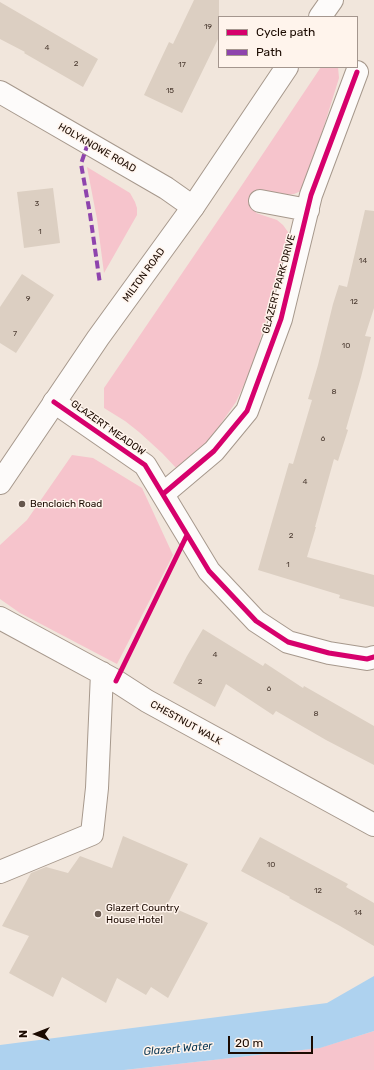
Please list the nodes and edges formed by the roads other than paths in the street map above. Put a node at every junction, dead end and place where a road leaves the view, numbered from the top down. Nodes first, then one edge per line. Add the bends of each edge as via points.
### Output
1 (332, 0) edge
2 (321, 16) edge
3 (286, 68) edge
4 (356, 72) dead end
5 (0, 92) edge
6 (260, 201) dead end
7 (193, 207) junction
8 (308, 210) junction
9 (54, 402) junction
10 (0, 483) edge
11 (163, 494) junction
12 (0, 619) edge
13 (374, 657) edge
14 (102, 673) junction
15 (374, 825) edge
16 (0, 872) edge

1 - 2 street
3 - 7 street, MILTON ROAD
4 - 8 street, GLAZERT PARK DRIVE via 311,195
5 - 7 street, HOLYKNOWE ROAD via 166,188
6 - 8 street
7 - 9 street, MILTON ROAD
8 - 11 street, GLAZERT PARK DRIVE via 281,319 247,411 214,451
9 - 10 street, MILTON ROAD
9 - 11 street, GLAZERT MEADOW via 145,465
11 - 13 street, GLAZERT MEADOW via 209,572 256,621 288,642 328,654 367,659
12 - 14 street, CHESTNUT WALK
14 - 15 street, CHESTNUT WALK via 147,701
14 - 16 street via 97,788 92,834

